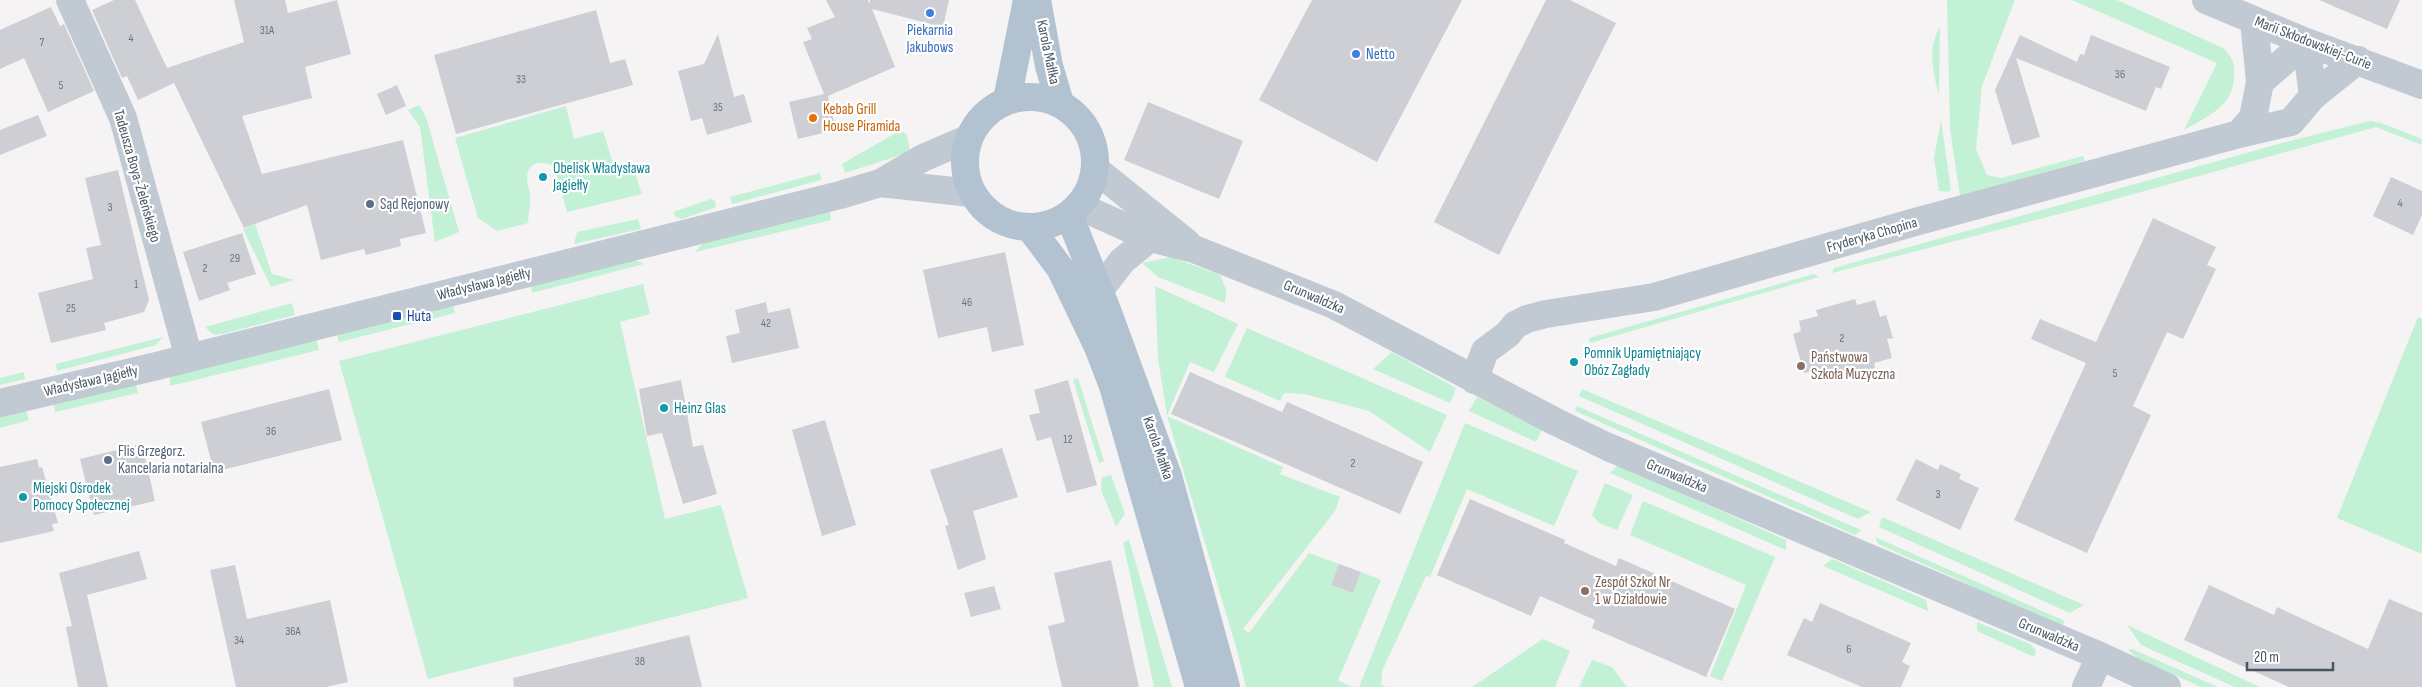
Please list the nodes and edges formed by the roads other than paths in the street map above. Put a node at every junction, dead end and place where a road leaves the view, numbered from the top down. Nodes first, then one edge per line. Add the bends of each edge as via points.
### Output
1 (70, 0) edge
2 (1027, 0) edge
3 (1037, 0) edge
4 (2206, 0) edge
5 (2254, 21) junction
6 (2306, 42) junction
7 (2358, 60) junction
8 (2260, 82) junction
9 (2422, 85) edge
10 (2313, 96) junction
11 (1007, 100) junction
12 (1060, 104) junction
13 (2239, 134) junction
14 (969, 138) junction
15 (1095, 169) junction
16 (880, 183) junction
17 (971, 193) junction
18 (1074, 211) junction
19 (1030, 228) junction
20 (1150, 238) junction
21 (1194, 249) junction
22 (1098, 291) junction
23 (189, 358) junction
24 (1474, 380) junction
25 (0, 403) edge
26 (2100, 656) junction
27 (1199, 687) edge
28 (1226, 687) edge
29 (2086, 687) edge
30 (2167, 687) edge

1 - 23 street, Tadeusza Boya-Żeleńskiego via 122,118
2 - 11 main road, Karola Małłka
3 - 12 main road, Karola Małłka
4 - 5 street, Marii Skłodowskiej-Curie
5 - 6 street, Marii Skłodowskiej-Curie
5 - 8 street
6 - 7 street, Marii Skłodowskiej-Curie
6 - 8 street
6 - 10 street
7 - 9 street, Marii Skłodowskiej-Curie
7 - 10 street, Fryderyka Chopina
8 - 13 street via 2254,118
10 - 13 street, Fryderyka Chopina via 2291,122
11 - 12 main road via 1029,97
11 - 14 main road via 985,115
12 - 15 main road via 1085,127 1093,147
13 - 24 street, Fryderyka Chopina via 1654,297 1527,319 1515,325 1508,334 1500,358
14 - 16 street, Władysława Jagiełły via 923,158
14 - 17 main road via 964,156 965,175
15 - 18 main road via 1090,188
15 - 21 street, Grunwaldzka
16 - 17 street, Władysława Jagiełły
16 - 23 street, Władysława Jagiełły
17 - 19 main road via 996,219 1012,226
18 - 19 main road via 1050,225
18 - 20 street, Grunwaldzka
18 - 22 main road, Karola Małłka
19 - 27 main road, Karola Małłka via 1060,268 1098,347
20 - 21 street, Grunwaldzka
20 - 22 street via 1122,261
21 - 24 street, Grunwaldzka via 1334,305
22 - 28 main road, Karola Małłka via 1168,476
23 - 25 street, Władysława Jagiełły
24 - 26 street, Grunwaldzka via 1608,447
26 - 29 street
26 - 30 street, Grunwaldzka

